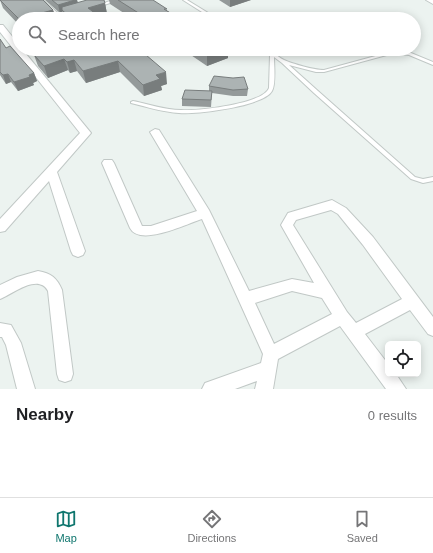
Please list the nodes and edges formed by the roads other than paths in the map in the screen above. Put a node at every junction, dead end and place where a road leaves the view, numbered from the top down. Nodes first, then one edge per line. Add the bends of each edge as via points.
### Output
1 (41, 0) edge
2 (116, 0) edge
3 (185, 0) edge
4 (95, 6) edge
5 (54, 12) edge
6 (205, 12) edge
7 (0, 27) edge
8 (12, 42) edge
9 (24, 56) edge
10 (272, 56) edge
11 (275, 56) edge
12 (379, 56) edge
13 (418, 56) edge
14 (284, 62) junction
15 (433, 64) edge
16 (133, 102) dead end
17 (154, 132) dead end
18 (108, 163) dead end
19 (51, 171) junction
20 (433, 179) edge
21 (205, 213) junction
22 (0, 227) edge
23 (78, 251) dead end
24 (0, 292) edge
25 (327, 292) junction
26 (246, 299) junction
27 (412, 301) junction
28 (342, 317) junction
29 (433, 329) edge
30 (0, 330) edge
31 (353, 332) junction
32 (269, 361) junction
33 (65, 374) dead end
34 (393, 388) edge
35 (26, 389) edge
36 (211, 389) edge
37 (264, 389) edge

1 - 5 lane
2 - 4 lane
3 - 6 lane
7 - 8 street
9 - 19 street via 86,133
10 - 16 lane via 271,88 265,96 250,102 182,112
11 - 14 lane
12 - 14 lane via 324,71
13 - 15 lane
14 - 20 lane via 413,178 420,181
17 - 21 street
18 - 21 street via 139,230 151,231
19 - 22 street
19 - 23 street
21 - 26 street
24 - 33 street via 39,276 53,282
25 - 26 street via 292,285
25 - 27 street via 287,225 292,216 332,205 342,211 368,241
25 - 28 street
26 - 32 street
27 - 29 street
27 - 31 street
28 - 31 street
28 - 32 street
30 - 35 street via 6,330 13,343
31 - 34 street
32 - 36 street
32 - 37 street

